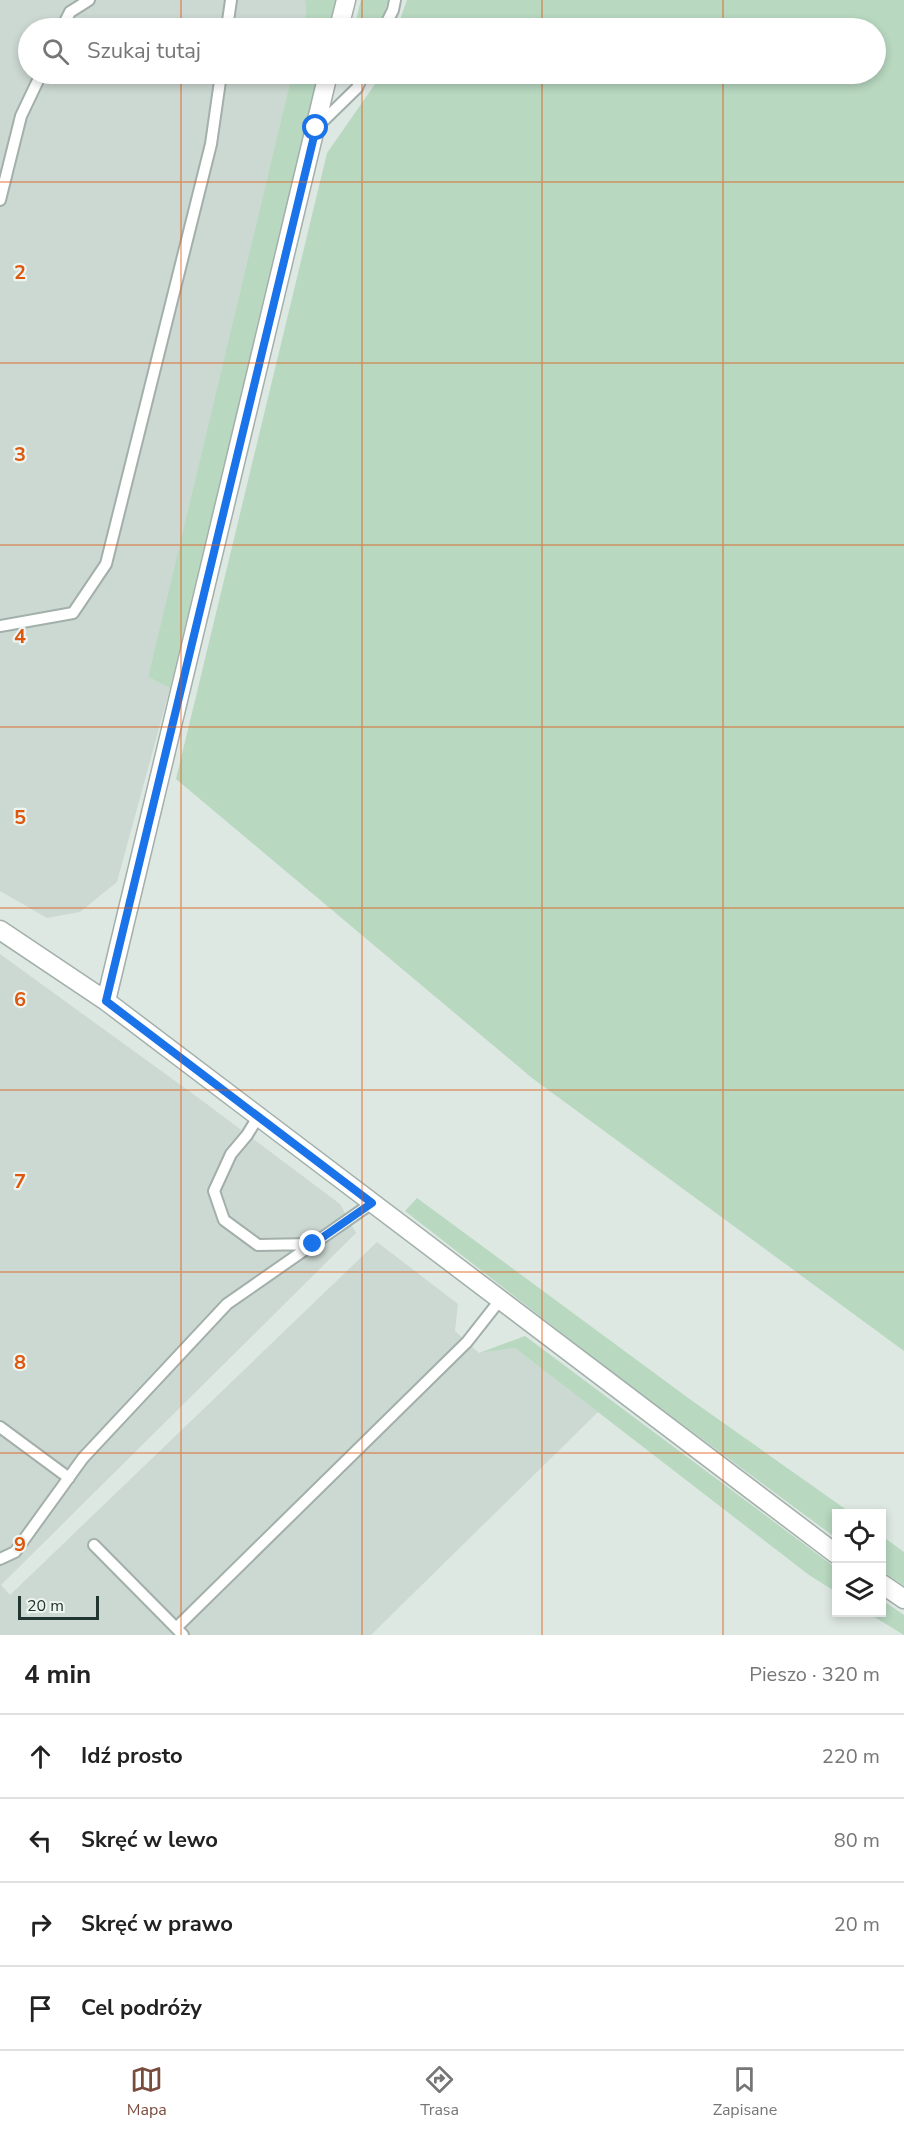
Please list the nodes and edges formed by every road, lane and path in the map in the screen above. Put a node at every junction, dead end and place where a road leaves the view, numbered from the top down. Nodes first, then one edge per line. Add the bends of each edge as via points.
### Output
1 (89, 0) edge
2 (231, 0) edge
3 (346, 0) edge
4 (395, 0) edge
5 (67, 18) edge
6 (228, 18) edge
7 (342, 18) edge
8 (389, 18) edge
9 (36, 84) edge
10 (220, 84) edge
11 (326, 84) edge
12 (359, 84) edge
13 (316, 128) junction
14 (0, 200) edge
15 (0, 626) edge
16 (0, 930) edge
17 (106, 1001) junction
18 (258, 1117) junction
19 (372, 1203) junction
20 (313, 1244) junction
21 (500, 1300) junction
22 (0, 1427) edge
23 (69, 1478) junction
24 (94, 1545) dead end
25 (832, 1550) edge
26 (0, 1559) edge
27 (886, 1587) edge
28 (904, 1599) edge
29 (180, 1631) edge

1 - 5 lane
2 - 6 lane
3 - 7 street
4 - 8 lane
9 - 14 lane via 21,116
10 - 15 lane via 211,144 106,564 73,613
11 - 13 street
12 - 13 lane
13 - 17 street
16 - 17 street
17 - 18 street
18 - 19 street
18 - 20 lane via 231,1154 214,1191 224,1220 258,1245
19 - 20 lane
19 - 21 street
20 - 23 lane via 227,1304 83,1458
21 - 25 street
21 - 29 lane via 467,1342
22 - 23 lane
23 - 26 lane via 15,1552
24 - 29 lane
27 - 28 street

